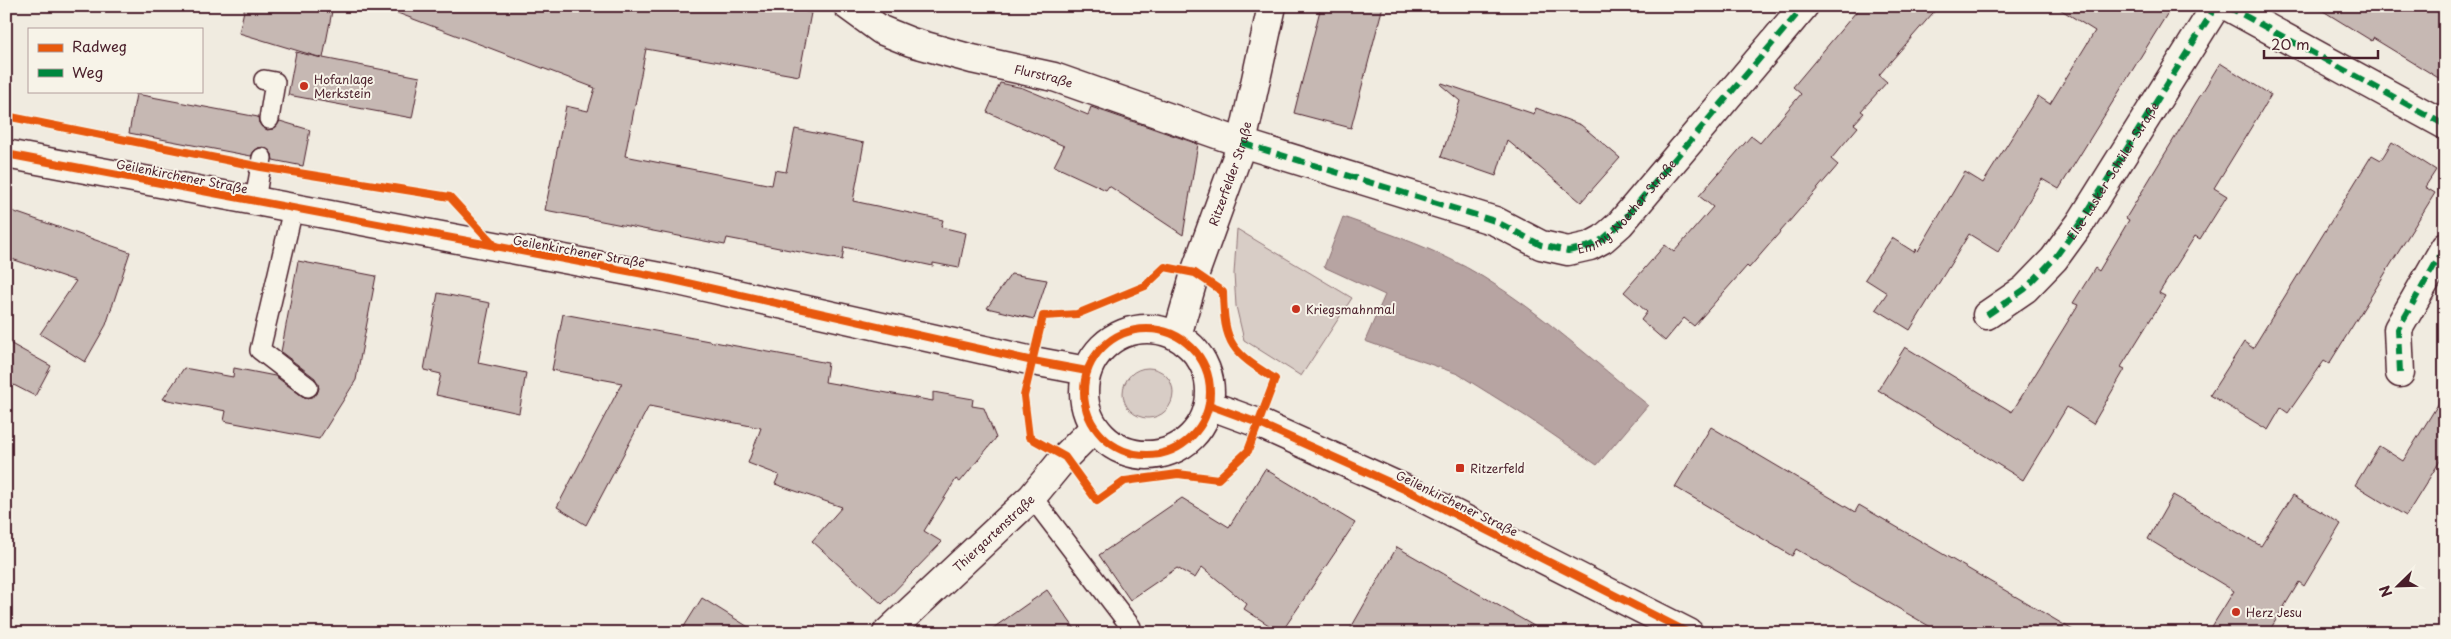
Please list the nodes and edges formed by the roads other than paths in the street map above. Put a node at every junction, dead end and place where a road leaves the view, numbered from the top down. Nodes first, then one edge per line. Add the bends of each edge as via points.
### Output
1 (848, 6) edge
2 (1272, 6) edge
3 (1804, 6) edge
4 (2216, 6) edge
5 (2227, 6) edge
6 (264, 80) dead end
7 (269, 119) dead end
8 (2445, 125) edge
9 (1242, 143) junction
10 (6, 154) edge
11 (262, 158) dead end
12 (255, 201) junction
13 (293, 208) junction
14 (2445, 247) edge
15 (1987, 315) dead end
16 (1177, 336) junction
17 (1087, 371) junction
18 (2400, 373) dead end
19 (308, 387) dead end
20 (1209, 405) junction
21 (1094, 428) junction
22 (1032, 497) junction
23 (1131, 627) dead end
24 (887, 633) edge
25 (1689, 633) edge

1 - 9 main road, Flurstraße via 881,30 911,42 1054,77
2 - 9 main road, Ritzerfelder Straße
3 - 9 main road, Emmy-Noether-Straße via 1620,224 1590,246 1568,251 1541,245 1495,221
4 - 15 main road, Else-Lasker-Schüler-Straße via 2081,222 2054,259 2025,289
5 - 8 main road
6 - 7 lane via 275,82
9 - 16 main road, Ritzerfelder Straße via 1195,273
10 - 12 main road, Geilenkirchener Straße
11 - 12 lane
12 - 13 main road, Geilenkirchener Straße
13 - 17 main road, Geilenkirchener Straße via 665,278
13 - 19 lane via 260,350
14 - 18 main road via 2398,329
16 - 17 main road via 1156,329 1134,330 1114,338 1098,352
16 - 20 main road via 1193,348 1204,365 1210,384
17 - 21 main road via 1084,400
20 - 21 main road via 1202,424 1188,441 1170,452 1149,456 1128,453 1109,444
20 - 25 main road, Geilenkirchener Straße via 1258,423 1413,493
21 - 22 main road, Thiergartenstraße via 1065,456
22 - 23 lane
22 - 24 main road, Thiergartenstraße

